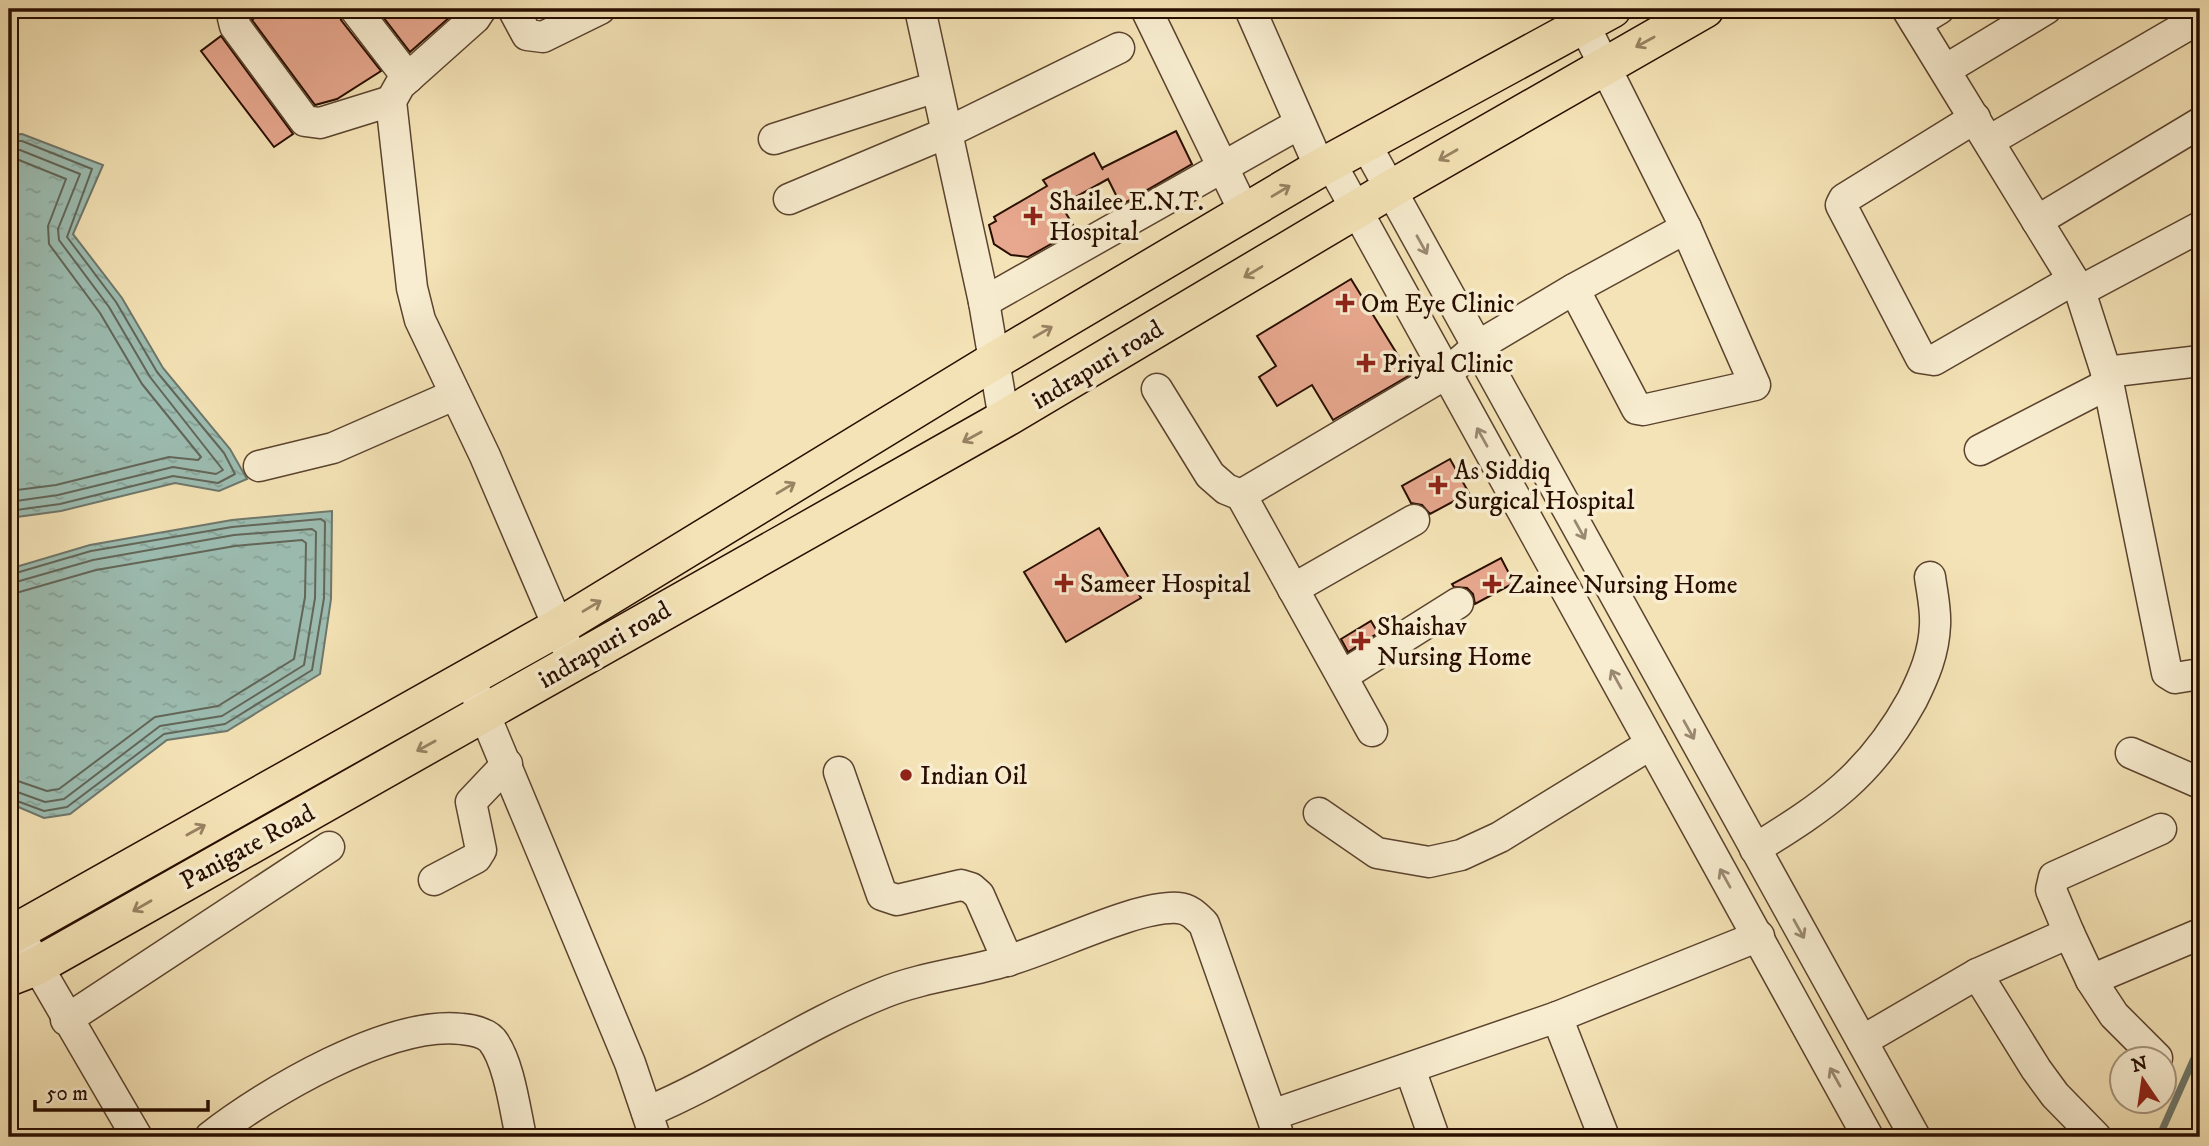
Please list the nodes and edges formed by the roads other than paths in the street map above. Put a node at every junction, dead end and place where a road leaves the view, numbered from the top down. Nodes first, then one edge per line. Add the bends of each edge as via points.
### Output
1 (238, 9) edge
2 (355, 9) edge
3 (513, 9) edge
4 (600, 9) edge
5 (920, 9) edge
6 (1146, 9) edge
7 (1250, 9) edge
8 (1705, 9) edge
9 (2046, 9) edge
10 (475, 12) edge
11 (1921, 13) edge
12 (1591, 14) edge
13 (2200, 18) edge
14 (1119, 48) dead end
15 (1604, 64) junction
16 (1945, 70) junction
17 (936, 87) junction
18 (399, 90) junction
19 (2200, 123) edge
20 (1299, 124) junction
21 (1982, 129) junction
22 (946, 133) junction
23 (774, 139) dead end
24 (1365, 143) junction
25 (1325, 165) junction
26 (1222, 167) junction
27 (1391, 189) junction
28 (789, 199) dead end
29 (1357, 210) junction
30 (1245, 214) junction
31 (2038, 221) junction
32 (2200, 227) edge
33 (1686, 228) junction
34 (2076, 285) junction
35 (1574, 289) junction
36 (984, 302) junction
37 (1478, 346) junction
38 (994, 361) junction
39 (2200, 361) edge
40 (1447, 373) junction
41 (2107, 378) junction
42 (1157, 389) dead end
43 (454, 395) junction
44 (1004, 419) junction
45 (1980, 450) dead end
46 (259, 466) dead end
47 (1241, 495) junction
48 (1414, 520) dead end
49 (1930, 577) dead end
50 (1293, 589) junction
51 (1458, 603) dead end
52 (557, 628) junction
53 (574, 661) junction
54 (2200, 674) edge
55 (469, 677) junction
56 (1342, 677) junction
57 (485, 713) junction
58 (1372, 731) dead end
59 (1651, 744) junction
60 (2131, 753) dead end
61 (507, 764) junction
62 (839, 772) dead end
63 (2200, 783) edge
64 (1318, 813) dead end
65 (2161, 829) dead end
66 (329, 847) dead end
67 (1755, 849) junction
68 (434, 880) dead end
69 (13, 933) edge
70 (2069, 933) junction
71 (2200, 934) edge
72 (1759, 936) junction
73 (1008, 961) junction
74 (22, 972) edge
75 (1977, 974) junction
76 (2091, 980) junction
77 (1557, 1017) junction
78 (66, 1020) junction
79 (1862, 1041) junction
80 (2143, 1044) edge
81 (1410, 1069) junction
82 (651, 1125) edge
83 (1275, 1126) edge
84 (137, 1137) edge
85 (210, 1137) edge
86 (521, 1137) edge
87 (1434, 1137) edge
88 (1604, 1137) edge
89 (1868, 1137) edge
90 (1914, 1137) edge
91 (2096, 1137) edge

1 - 18 street via 235,26 305,121 320,123
2 - 18 street
3 - 4 street via 527,35 535,38
5 - 17 street
6 - 26 street
7 - 20 street
8 -> 15 main road, indrapuri road
9 - 16 street
10 - 18 street
11 - 16 street
12 - 15 street
12 - 24 main road, indrapuri road
13 - 21 street
14 - 22 street
15 -> 27 main road, indrapuri road
15 - 33 street
16 - 21 street
17 - 22 street
17 - 23 street
18 - 43 street via 412,288 429,345
19 - 31 street
20 - 25 street
20 - 26 street
21 - 31 street
21 - 34 street via 1844,199 1841,205 1921,358 1934,360
22 - 28 street
22 - 36 street
24 - 25 main road, indrapuri road
24 - 27 street
25 - 29 street
30 -> 25 main road, indrapuri road
26 - 30 street
26 - 36 street
27 - 29 main road, indrapuri road
27 -> 37 street
29 - 40 street
29 -> 44 main road, indrapuri road
38 -> 30 main road, indrapuri road
31 - 34 street
32 - 34 street
33 - 35 street
33 - 35 street via 1755,380 1750,388 1637,409
34 - 41 street
35 - 37 street
36 - 38 street
37 - 40 street
37 -> 67 street
38 - 44 street
52 -> 38 main road, indrapuri road
39 - 41 street
40 - 47 street
59 -> 40 street
41 - 45 street
41 - 54 street via 2167,673 2175,678
42 - 47 street via 1210,475
43 - 46 street via 333,448
43 - 52 street via 520,533
44 -> 53 main road, indrapuri road
47 - 50 street
48 - 50 street
49 - 67 street via 1935,624 1928,670 1901,720 1868,766 1820,809
50 - 56 street
51 - 56 street
52 - 53 street
52 - 55 main road, indrapuri road
53 - 57 main road, indrapuri road
55 - 57 street
69 -> 55 main road, Panigate Road
56 - 58 street
57 - 61 street
57 -> 74 main road, Panigate Road
59 - 64 street via 1500,837 1461,855 1429,862 1377,853
72 -> 59 street
60 - 63 street
61 - 68 street via 471,802 481,850 475,858
61 - 82 street via 630,1062
62 - 73 street via 882,895 897,900 961,885 971,888 979,895
65 - 70 street via 2054,877 2051,890
66 - 78 street
67 -> 79 street
69 - 74 street
70 - 75 street
70 - 76 street
71 - 76 street
72 - 77 street
89 -> 72 street
73 - 82 street via 886,992 790,1037 693,1093
73 - 83 street via 1143,913 1179,908 1192,912 1204,924
74 - 78 street
75 - 79 street
75 - 91 street via 2042,1078
76 - 80 street via 2114,1015
77 - 81 street
77 - 88 street
78 - 84 street
79 - 90 street
81 - 83 street
81 - 87 street
85 - 86 street via 272,1096 370,1045 450,1027 491,1038 501,1058

